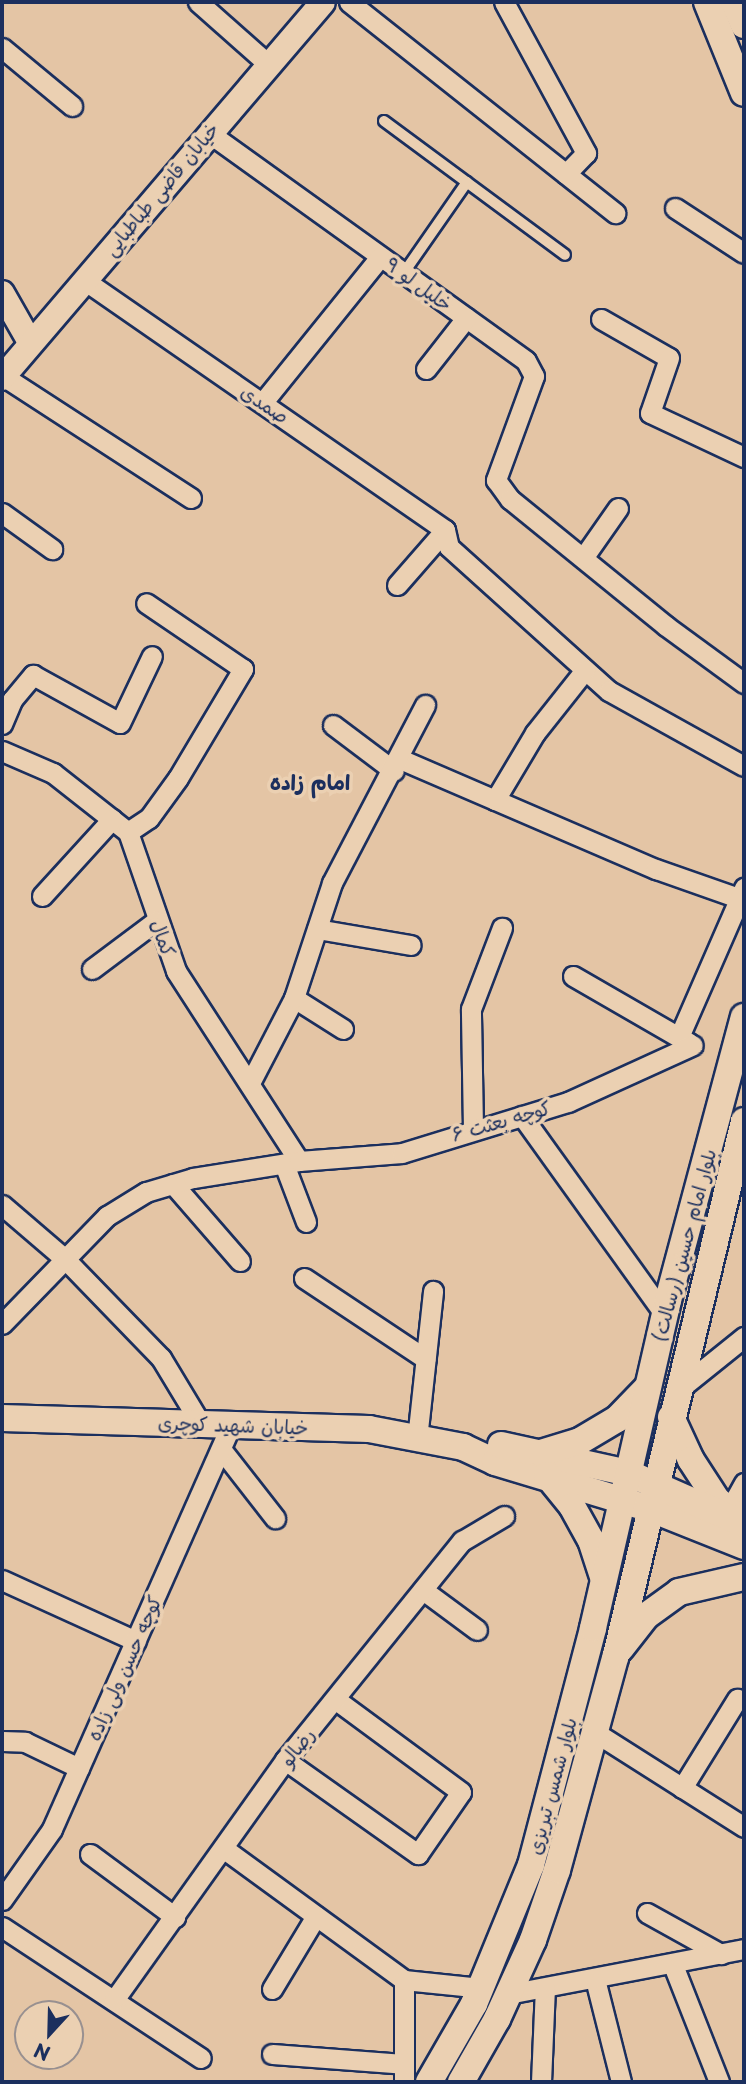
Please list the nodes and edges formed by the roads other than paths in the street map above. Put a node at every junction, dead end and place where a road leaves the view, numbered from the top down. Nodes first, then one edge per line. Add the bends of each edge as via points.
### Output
1 (198, 2) edge
2 (323, 2) edge
3 (349, 2) edge
4 (504, 2) edge
5 (707, 2) edge
6 (2, 48) edge
7 (268, 64) junction
8 (744, 93) edge
9 (72, 106) dead end
10 (384, 121) dead end
11 (209, 133) junction
12 (566, 174) junction
13 (467, 182) junction
14 (675, 208) dead end
15 (615, 213) dead end
16 (744, 253) edge
17 (565, 255) dead end
18 (380, 257) junction
19 (403, 274) junction
20 (84, 280) junction
21 (2, 293) edge
22 (466, 318) junction
23 (601, 319) dead end
24 (30, 342) junction
25 (426, 369) dead end
26 (2, 377) edge
27 (263, 402) junction
28 (744, 457) edge
29 (191, 498) dead end
30 (618, 508) dead end
31 (2, 513) edge
32 (444, 530) junction
33 (52, 550) dead end
34 (583, 558) junction
35 (397, 585) dead end
36 (146, 603) dead end
37 (152, 656) dead end
38 (584, 670) junction
39 (744, 683) edge
40 (425, 705) dead end
41 (2, 724) edge
42 (333, 725) dead end
43 (2, 751) edge
44 (397, 765) junction
45 (744, 766) edge
46 (495, 800) junction
47 (112, 819) junction
48 (128, 832) junction
49 (743, 895) edge
50 (42, 896) dead end
51 (156, 921) junction
52 (502, 928) dead end
53 (317, 929) junction
54 (411, 945) dead end
55 (92, 969) dead end
56 (573, 976) dead end
57 (294, 999) junction
58 (744, 1017) edge
59 (343, 1029) dead end
60 (686, 1041) junction
61 (250, 1083) junction
62 (522, 1116) junction
63 (744, 1121) edge
64 (473, 1129) junction
65 (292, 1163) junction
66 (173, 1184) junction
67 (2, 1205) edge
68 (306, 1222) dead end
69 (65, 1259) junction
70 (240, 1261) dead end
71 (304, 1278) dead end
72 (433, 1291) dead end
73 (665, 1315) junction
74 (2, 1324) edge
75 (744, 1337) edge
76 (426, 1359) junction
77 (647, 1388) junction
78 (677, 1390) junction
79 (2, 1418) edge
80 (671, 1418) junction
81 (202, 1426) junction
82 (226, 1438) junction
83 (417, 1439) junction
84 (543, 1464) junction
85 (628, 1473) junction
86 (744, 1483) edge
87 (653, 1496) junction
88 (623, 1500) junction
89 (744, 1504) edge
90 (504, 1516) dead end
91 (275, 1518) dead end
92 (744, 1523) edge
93 (744, 1546) edge
94 (744, 1577) edge
95 (603, 1578) junction
96 (2, 1580) edge
97 (423, 1590) junction
98 (477, 1630) dead end
99 (136, 1641) junction
100 (616, 1655) junction
101 (737, 1699) dead end
102 (336, 1700) junction
103 (593, 1731) junction
104 (2, 1741) edge
105 (285, 1759) junction
106 (79, 1768) junction
107 (682, 1788) junction
108 (744, 1828) edge
109 (223, 1848) junction
110 (90, 1854) dead end
111 (2, 1900) edge
112 (647, 1913) dead end
113 (316, 1916) junction
114 (175, 1917) junction
115 (2, 1927) edge
116 (744, 1949) edge
117 (721, 1954) junction
118 (673, 1965) junction
119 (595, 1979) junction
120 (404, 1980) junction
121 (481, 1988) junction
122 (545, 1988) junction
123 (272, 1989) dead end
124 (508, 1994) junction
125 (114, 2000) junction
126 (272, 2054) dead end
127 (201, 2058) dead end
128 (404, 2073) edge
129 (429, 2082) edge
130 (461, 2082) edge
131 (541, 2082) edge
132 (621, 2082) edge
133 (719, 2082) edge

1 - 7 street
2 - 7 street, خیابان قاضی طباطبایی
3 - 12 street
4 - 12 street via 586,153
5 - 8 main road
6 - 9 street
7 - 11 street, خیابان قاضی طباطبایی
10 - 13 lane
11 - 18 street, خلیل لو ۹
11 - 20 street, خیابان قاضی طباطبایی
12 - 15 street
13 - 17 lane
13 - 19 lane
14 - 16 street
18 - 19 street, خلیل لو ۹
18 - 27 street
19 - 22 street, خلیل لو ۹
20 - 24 street, خیابان قاضی طباطبایی
20 - 27 street, صمدی
21 - 24 street
22 - 25 street
22 - 34 street, خلیل لو ۹ via 526,361 534,376 496,480 510,499
23 - 28 street via 669,358 650,413
24 - 26 street, خیابان قاضی طباطبایی
26 - 29 street
27 - 32 street, صمدی
30 - 34 street
31 - 33 street
32 - 35 street
32 - 38 street via 449,547
34 - 39 street
36 - 48 street via 243,668 178,778 149,818
37 - 41 street via 120,723 33,674 12,700
38 - 45 street via 609,691
38 - 46 street via 535,733
40 - 44 street
42 - 44 street
43 - 47 street via 53,773
44 - 46 street
44 - 53 street via 332,883
46 - 49 street via 656,869
47 - 48 street
47 - 50 street
48 - 51 street, کمال
49 - 60 street
51 - 55 street
51 - 61 street, کمال via 176,971
52 - 64 street via 471,1009
53 - 54 street
53 - 57 street
56 - 60 street
57 - 59 street
57 - 61 street
58 - 73 main road, بلوار امام حسین (رسالت)
60 - 62 street, کوچه بعثت ۶ via 568,1102
61 - 65 street, کمال
62 - 64 street, کوچه بعثت ۶
62 - 73 street
63 - 78 main road, بلوار امام حسین (رسالت)
64 - 65 street, کوچه بعثت ۶ via 402,1153
65 - 66 street, کوچه بعثت ۶
65 - 68 street, کمال
66 - 69 street, کوچه بعثت ۶ via 146,1192 107,1216
66 - 70 street
67 - 69 street
69 - 74 street, کوچه بعثت ۶
69 - 81 street via 161,1358
71 - 76 street
72 - 76 street
73 - 77 main road, بلوار امام حسین (رسالت)
75 - 78 street
76 - 83 street
77 - 84 main road via 617,1419
77 - 85 main road, بلوار امام حسین (رسالت)
78 - 80 main road, بلوار امام حسین (رسالت)
79 - 81 main road, خیابان شهید کوچری
80 - 87 main road, بلوار امام حسین (رسالت)
80 - 92 main road via 691,1461 717,1500
81 - 82 main road, خیابان شهید کوچری
82 - 83 main road, خیابان شهید کوچری via 369,1429
82 - 91 street
82 - 99 street, کوچه حسن ولی زاده
83 - 84 main road, خیابان شهید کوچری
84 - 85 main road, خیابان شهید کوچری
84 - 88 main road, خیابان شهید کوچری
84 - 95 main road via 591,1540
85 - 87 main road, خیابان شهید کوچری
85 - 88 main road, بلوار شمس تبریزی
86 - 89 street via 735,1499
87 - 88 main road, خیابان شهید کوچری
87 - 92 main road
87 - 93 main road
87 - 100 main road, بلوار شمس تبریزی
88 - 95 main road, بلوار شمس تبریزی
90 - 97 street, رضالو via 462,1541
94 - 100 main road via 679,1592 646,1616
95 - 121 main road, بلوار شمس تبریزی via 531,1865
96 - 99 street
97 - 98 street
97 - 102 street, رضالو
99 - 106 street, کوچه حسن ولی زاده
100 - 103 main road, بلوار شمس تبریزی
101 - 107 street
102 - 105 street, رضالو
102 - 105 street via 461,1792 418,1854
103 - 107 street
103 - 124 main road, بلوار شمس تبریزی via 556,1870 533,1940
104 - 106 street via 25,1742
105 - 109 street, رضالو
106 - 111 street, کوچه حسن ولی زاده via 52,1829
107 - 108 street
109 - 113 street
109 - 114 street, رضالو
110 - 114 street
112 - 117 street
113 - 120 street
113 - 123 street
114 - 125 street, رضالو
115 - 125 street
116 - 117 street
117 - 118 street
118 - 119 street
118 - 133 street
119 - 122 street
119 - 132 street
120 - 121 street
120 - 128 street
121 - 129 main road, بلوار شمس تبریزی
122 - 124 street
122 - 131 street
124 - 130 main road, بلوار شمس تبریزی
125 - 127 street
126 - 128 street

